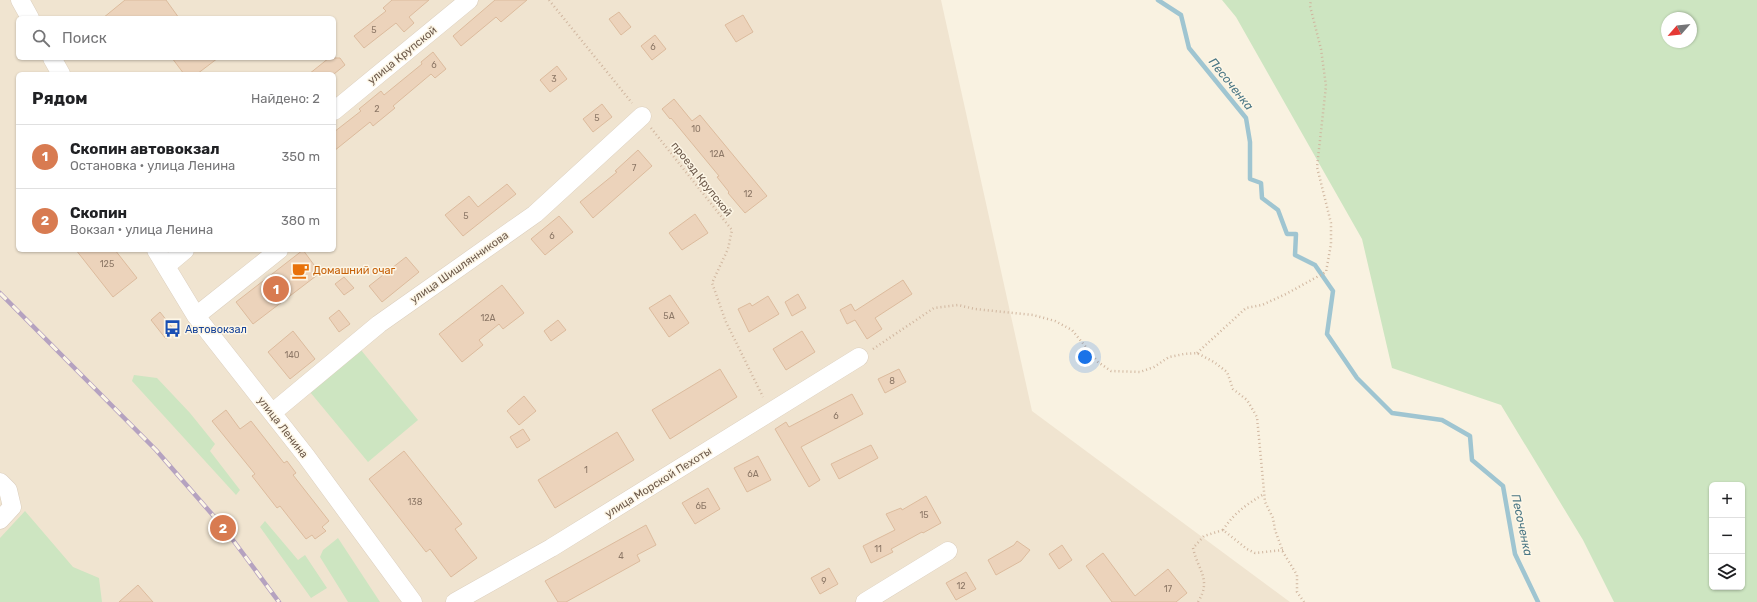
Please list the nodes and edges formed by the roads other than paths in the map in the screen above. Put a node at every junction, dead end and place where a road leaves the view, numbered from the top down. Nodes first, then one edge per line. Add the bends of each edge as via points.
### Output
1 (20, 0) edge
2 (469, 0) edge
3 (29, 16) edge
4 (53, 60) edge
5 (60, 72) edge
6 (336, 109) edge
7 (642, 116) road end
8 (175, 252) edge
9 (276, 252) edge
10 (161, 255) edge
11 (196, 316) junction
12 (859, 357) road end
13 (272, 412) junction
14 (0, 482) edge
15 (0, 520) edge
16 (948, 551) dead end
17 (413, 602) edge
18 (455, 602) edge
19 (865, 602) edge

1 - 3 street
2 - 6 street, улица Крупской
4 - 5 street
7 - 13 street, улица Шишлянникова via 535,214 379,324
8 - 10 street
9 - 11 street
10 - 11 street, улица Ленина
11 - 13 street, улица Ленина
12 - 18 street, улица Морской Пехоты via 551,548
13 - 17 street, улица Ленина
14 - 15 street via 8,490 12,507
16 - 19 street

